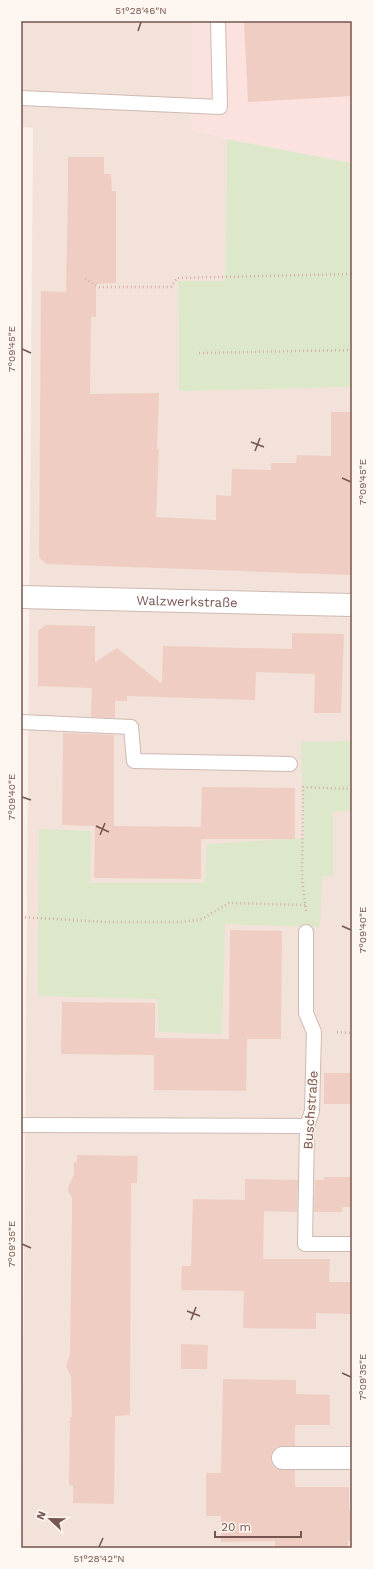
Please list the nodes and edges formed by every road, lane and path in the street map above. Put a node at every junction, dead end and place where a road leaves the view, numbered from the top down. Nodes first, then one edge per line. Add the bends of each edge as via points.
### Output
1 (218, 21) edge
2 (21, 98) edge
3 (352, 274) edge
4 (85, 279) dead end
5 (352, 350) edge
6 (199, 353) dead end
7 (21, 597) edge
8 (352, 605) edge
9 (21, 722) edge
10 (290, 764) dead end
11 (352, 789) edge
12 (306, 905) junction
13 (21, 917) edge
14 (306, 932) joint
15 (21, 1125) edge
16 (307, 1126) junction
17 (352, 1244) edge
18 (283, 1458) dead end
19 (352, 1458) edge

1 - 2 lane via 220,107
3 - 4 path via 177,278 171,287 99,287
5 - 6 path
7 - 8 street, Walzwerkstraße
9 - 10 lane via 131,727 134,761
11 - 12 path via 303,787 302,878
12 - 13 path via 229,903 202,919 182,922 106,922
12 - 14 path
14 - 16 lane, Buschstraße via 306,1013 314,1032 312,1111
15 - 16 lane
16 - 17 lane, Buschstraße via 305,1244
18 - 19 street

